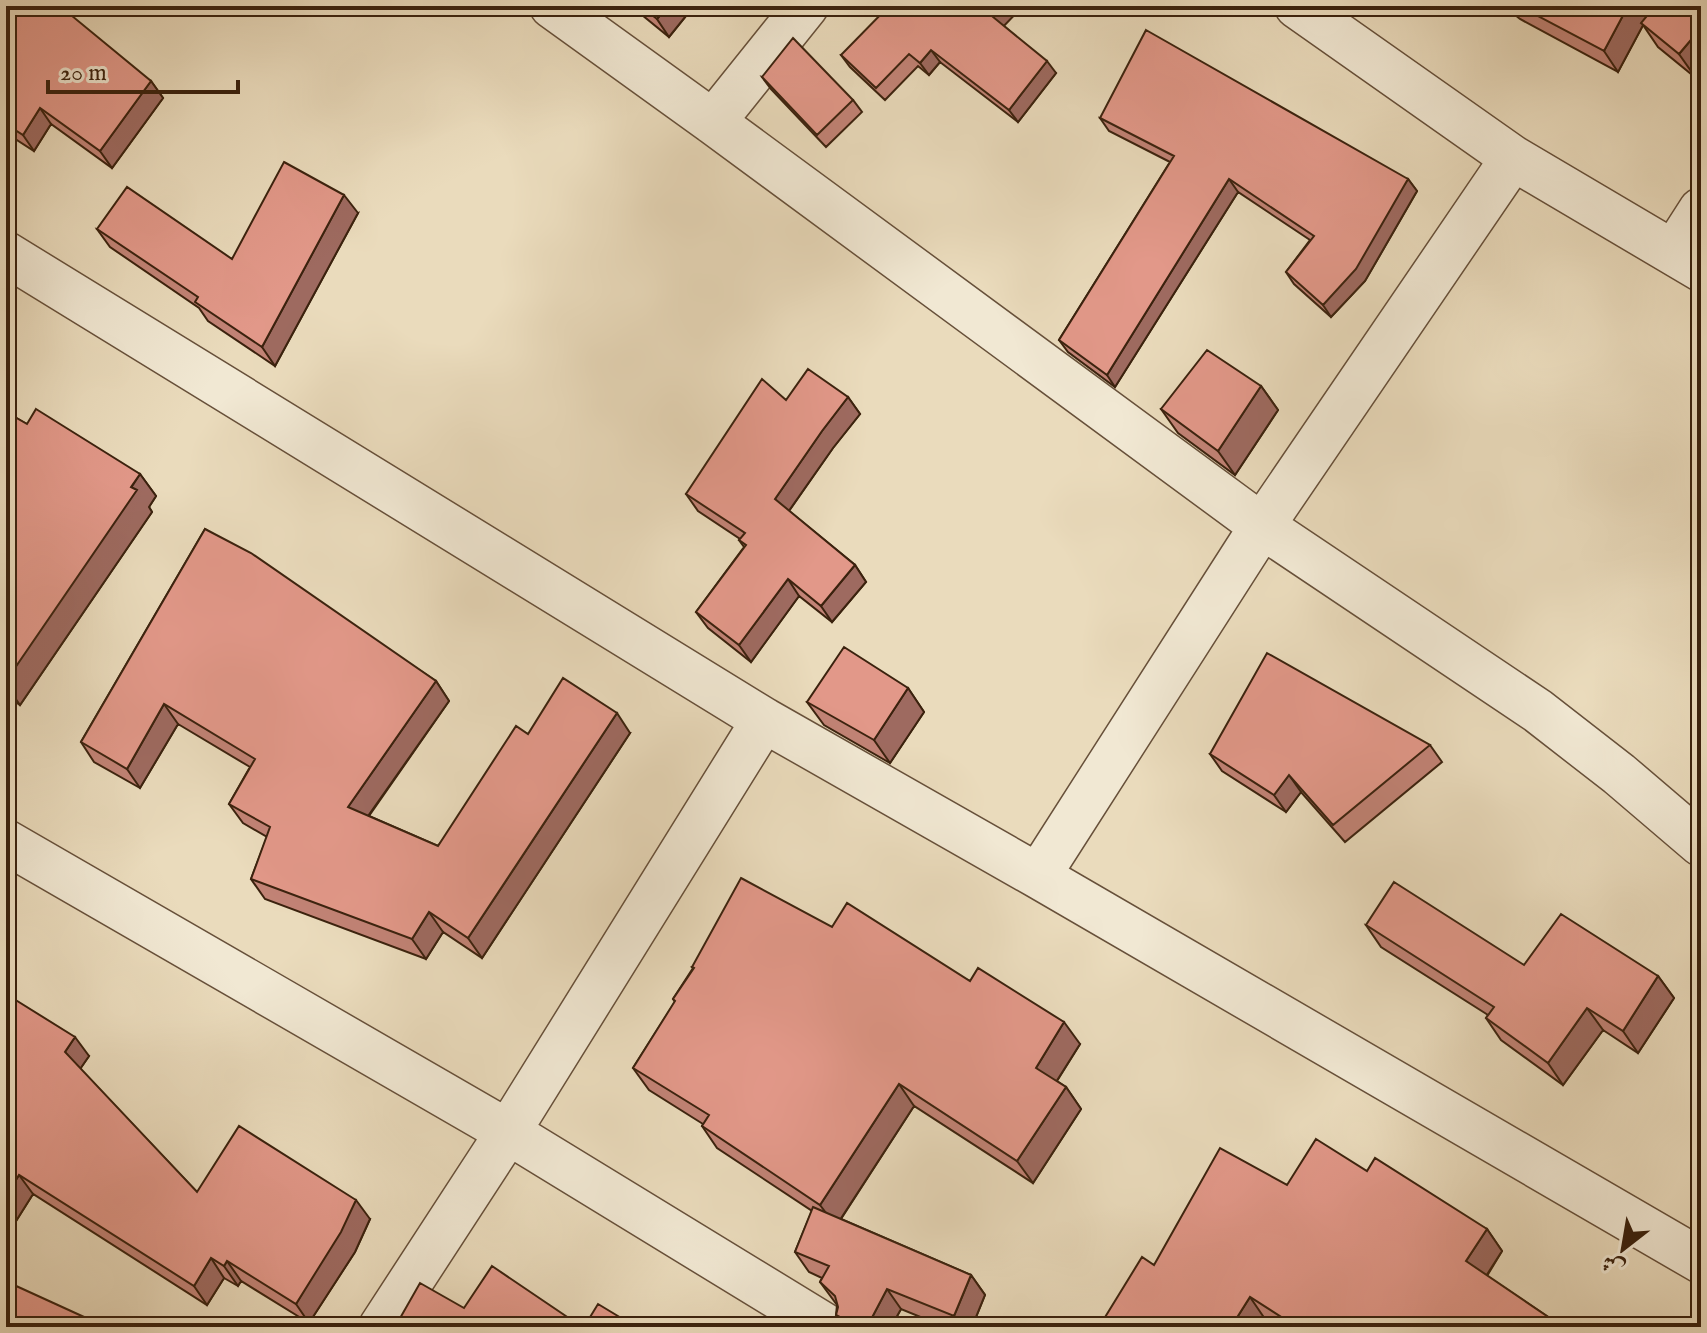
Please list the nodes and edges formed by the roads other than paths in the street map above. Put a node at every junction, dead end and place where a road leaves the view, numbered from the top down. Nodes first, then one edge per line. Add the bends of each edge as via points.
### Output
1 (552, 6) edge
2 (806, 6) edge
3 (1297, 6) edge
4 (713, 122) junction
5 (1513, 158) junction
6 (1701, 210) edge
7 (6, 254) edge
8 (1688, 261) edge
9 (1262, 526) junction
10 (764, 720) junction
11 (6, 842) edge
12 (1701, 844) edge
13 (1038, 876) junction
14 (508, 1132) junction
15 (1701, 1261) edge
16 (381, 1327) edge
17 (827, 1327) edge

1 - 4 street
2 - 4 street
3 - 5 street
4 - 9 street
5 - 8 street
5 - 9 street
6 - 8 street
7 - 10 street
9 - 12 street via 1538,711
9 - 13 street
10 - 13 street
10 - 14 street
11 - 14 street
13 - 15 street
14 - 16 street
14 - 17 street

